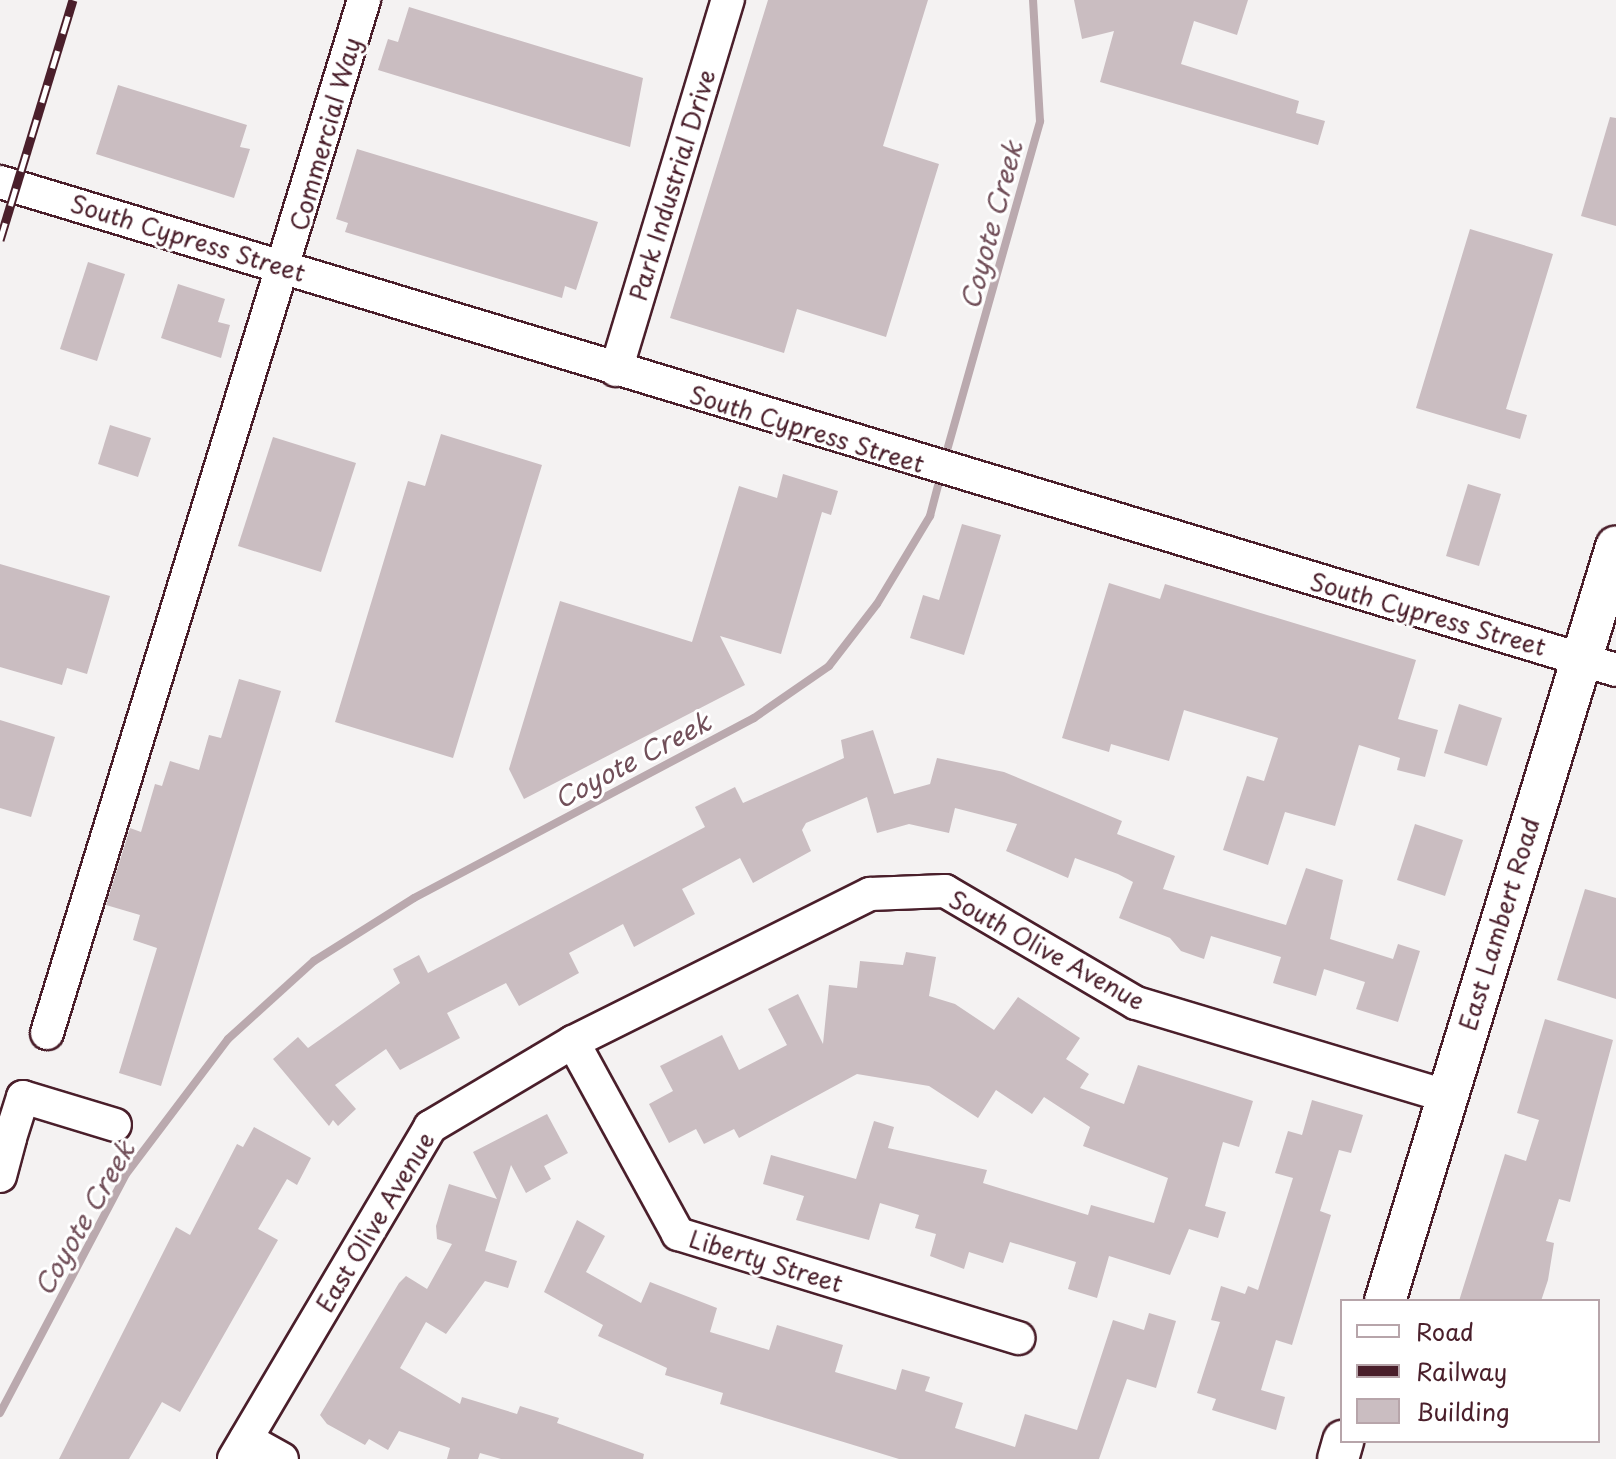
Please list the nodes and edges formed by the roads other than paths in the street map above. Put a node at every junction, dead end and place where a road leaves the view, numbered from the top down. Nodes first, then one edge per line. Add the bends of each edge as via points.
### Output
1 (364, 0) edge
2 (728, 0) edge
3 (0, 182) edge
4 (286, 267) junction
5 (616, 370) junction
6 (1616, 547) edge
7 (1598, 664) edge
8 (47, 1033) dead end
9 (573, 1042) junction
10 (1446, 1096) junction
11 (115, 1125) dead end
12 (5, 1137) edge
13 (0, 1176) edge
14 (1386, 1299) edge
15 (1018, 1338) dead end
16 (240, 1449) edge
17 (282, 1459) edge

1 - 4 street, Commercial Way
2 - 5 street, Park Industrial Drive
3 - 4 street, South Cypress Street
4 - 5 street, South Cypress Street
4 - 8 street, Commercial Way
5 - 7 street, South Cypress Street
6 - 7 main road, East Lambert Road
7 - 10 main road, East Lambert Road
9 - 10 street, South Olive Avenue via 870,894 945,891 1136,1003
9 - 15 street, Liberty Street via 678,1234
9 - 16 street, East Olive Avenue via 430,1127
10 - 14 main road, East Lambert Road
11 - 12 street via 23,1097
12 - 13 street
16 - 17 street

